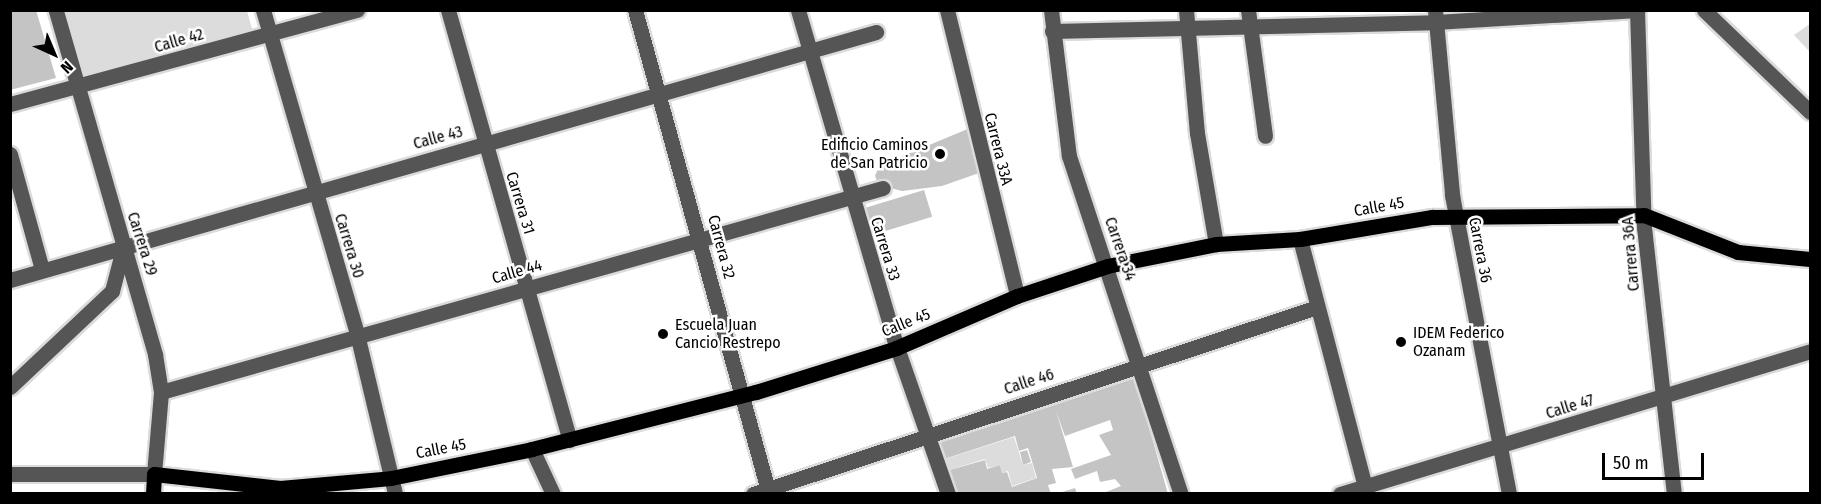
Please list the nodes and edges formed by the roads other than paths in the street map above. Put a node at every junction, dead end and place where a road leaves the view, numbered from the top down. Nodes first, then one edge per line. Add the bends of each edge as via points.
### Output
1 (56, 10) edge
2 (263, 10) edge
3 (357, 10) edge
4 (448, 10) edge
5 (635, 10) edge
6 (798, 10) edge
7 (947, 10) edge
8 (1051, 10) edge
9 (1704, 10) edge
10 (1637, 11) edge
11 (1435, 16) edge
12 (1249, 17) edge
13 (1187, 18) edge
14 (1052, 31) junction
15 (876, 32) dead end
16 (269, 35) junction
17 (810, 51) junction
18 (78, 89) junction
19 (658, 93) junction
20 (10, 104) edge
21 (1810, 112) edge
22 (1265, 136) dead end
23 (483, 145) junction
24 (10, 154) edge
25 (883, 188) dead end
26 (313, 190) junction
27 (851, 197) junction
28 (1644, 215) junction
29 (1455, 216) junction
30 (700, 238) junction
31 (1300, 239) junction
32 (1216, 244) junction
33 (123, 249) junction
34 (1810, 259) edge
35 (1107, 266) junction
36 (42, 269) junction
37 (10, 280) edge
38 (526, 288) junction
39 (1017, 296) junction
40 (1317, 307) junction
41 (357, 334) junction
42 (896, 348) junction
43 (1810, 351) edge
44 (1139, 366) junction
45 (10, 387) edge
46 (161, 392) junction
47 (743, 396) junction
48 (1663, 397) junction
49 (928, 436) junction
50 (570, 440) junction
51 (532, 449) junction
52 (1499, 449) junction
53 (10, 474) edge
54 (154, 474) junction
55 (391, 478) junction
56 (1366, 489) edge
57 (769, 491) edge
58 (153, 494) edge
59 (395, 494) edge
60 (553, 494) edge
61 (753, 494) edge
62 (948, 494) edge
63 (1181, 494) edge
64 (1340, 494) edge
65 (1509, 494) edge
66 (1674, 494) edge

1 - 18 street, Carrera 29
2 - 16 street, Carrera 30
3 - 16 street, Calle 42
4 - 23 street, Carrera 31
5 - 19 street, Carrera 32
6 - 17 street, Carrera 33
7 - 39 street, Carrera 33A
8 - 14 street, Carrera 34
9 - 21 street
10 - 11 street
10 - 28 street, Carrera 36A
11 - 12 street
11 - 29 street, Carrera 36
12 - 13 street
12 - 22 street
13 - 14 street
13 - 32 street
14 - 35 street, Carrera 34 via 1069,156
15 - 17 street, Calle 43
16 - 18 street, Calle 42
16 - 26 street, Carrera 30
17 - 19 street, Calle 43
17 - 27 street, Carrera 33
18 - 20 street, Calle 42
18 - 33 street, Carrera 29
19 - 23 street, Calle 43
19 - 30 street, Carrera 32
23 - 26 street, Calle 43
23 - 38 street, Carrera 31
24 - 36 street
25 - 27 street, Calle 44
26 - 33 street, Calle 43
26 - 41 street, Carrera 30
27 - 30 street, Calle 44
27 - 42 street, Carrera 33
28 - 29 main road, Calle 45
28 - 34 main road, Calle 45 via 1738,252
28 - 48 street, Carrera 36A
29 - 31 main road, Calle 45
29 - 52 street, Carrera 36
30 - 38 street, Calle 44
30 - 47 street, Carrera 32
31 - 32 main road, Calle 45
31 - 40 street
32 - 35 main road, Calle 45
33 - 36 street, Calle 43
33 - 45 street via 111,291
33 - 46 street, Carrera 29 via 142,302
35 - 39 main road, Calle 45
35 - 44 street, Carrera 34
36 - 37 street, Calle 43
38 - 41 street, Calle 44
38 - 50 street, Carrera 31
39 - 42 main road, Calle 45
40 - 44 street, Calle 46
40 - 56 street
41 - 46 street, Calle 44
41 - 55 street, Carrera 30
42 - 47 main road, Calle 45
42 - 49 street, Carrera 33
43 - 48 street, Calle 47
44 - 49 street, Calle 46
44 - 63 street, Carrera 34
46 - 54 street, Carrera 29
47 - 50 main road, Calle 45
47 - 57 street, Carrera 32
48 - 52 street, Calle 47
48 - 66 street, Carrera 36A
49 - 57 street, Calle 46
49 - 62 street, Carrera 33
50 - 51 main road, Calle 45
51 - 55 main road, Calle 45
51 - 60 street
52 - 56 street, Calle 47
52 - 65 street, Carrera 36
53 - 54 street, Calle 45
54 - 55 main road, Calle 45 via 280,488
54 - 58 main road, Carrera 29
55 - 59 street, Carrera 30
56 - 64 street, Calle 47
57 - 61 street, Calle 46

